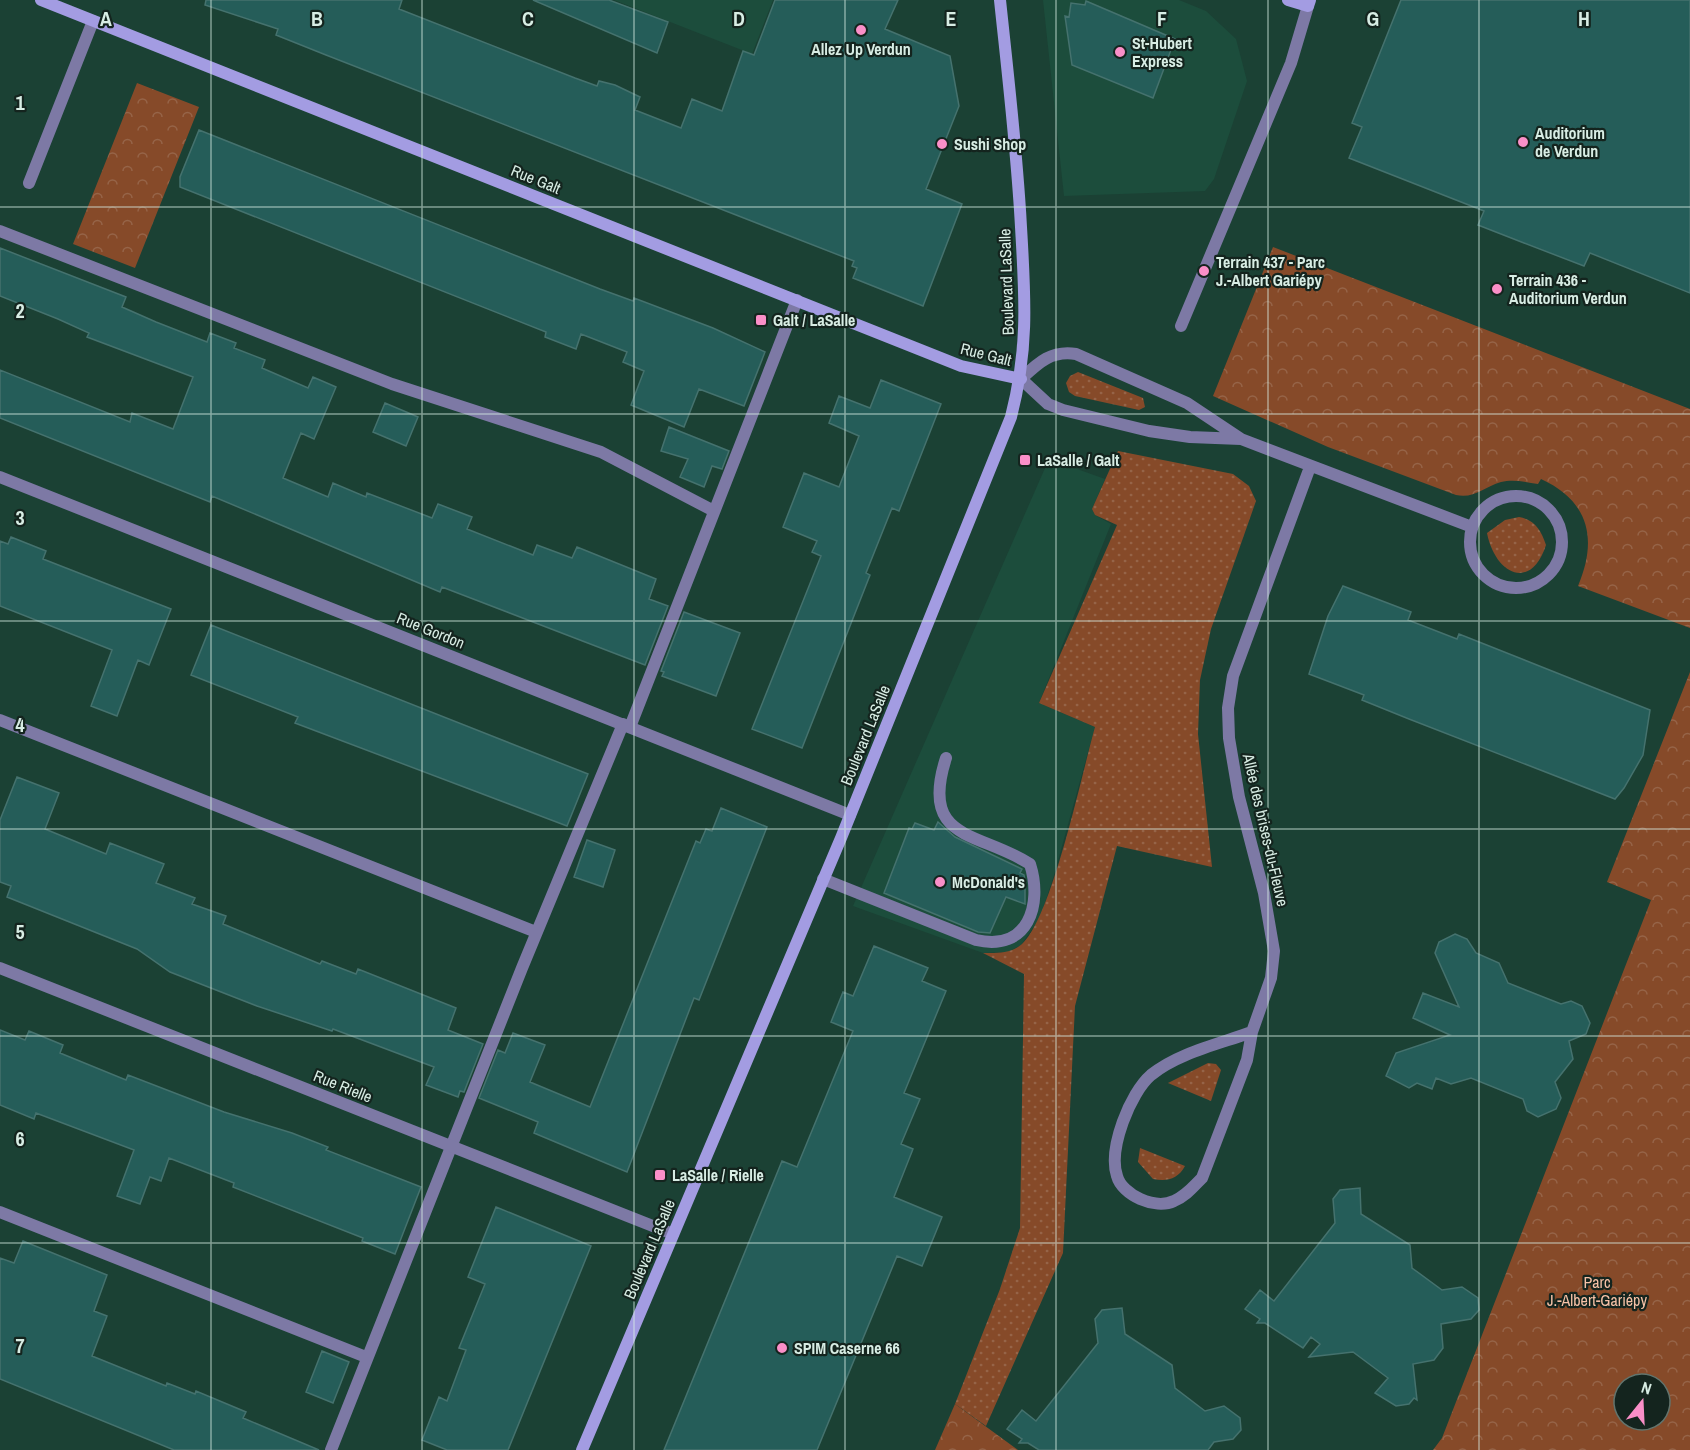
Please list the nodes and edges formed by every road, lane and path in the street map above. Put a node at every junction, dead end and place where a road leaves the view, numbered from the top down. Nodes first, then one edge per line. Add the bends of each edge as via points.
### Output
1 (41, 0) edge
2 (1000, 0) edge
3 (1288, 0) edge
4 (1309, 3) edge
5 (93, 21) junction
6 (29, 183) dead end
7 (0, 231) edge
8 (797, 300) junction
9 (1181, 326) dead end
10 (1021, 379) junction
11 (1241, 439) junction
12 (1310, 467) junction
13 (0, 477) edge
14 (714, 511) junction
15 (1472, 527) junction
16 (0, 720) edge
17 (626, 726) junction
18 (946, 758) dead end
19 (850, 815) junction
20 (823, 879) junction
21 (536, 932) junction
22 (0, 968) edge
23 (1252, 1032) junction
24 (451, 1146) junction
25 (0, 1212) edge
26 (673, 1234) junction
27 (366, 1357) junction
28 (331, 1450) edge
29 (582, 1450) edge

1 - 5 main road, Rue Galt
2 - 10 main road, Boulevard LaSalle via 1017,152 1024,276 1026,331
3 - 4 main road
4 - 9 street via 1287,73
5 - 6 street
5 - 8 main road, Rue Galt
7 - 14 street via 392,384 601,452
8 - 10 main road, Rue Galt via 961,366
8 - 14 street
10 - 11 street, Rue Galt via 1048,404 1063,410 1157,432
10 - 11 street, Rue Galt via 1045,357 1076,354 1187,403
10 - 19 main road, Boulevard LaSalle via 1011,417
11 - 12 street, Rue Galt
12 - 15 street, Rue Galt
12 - 23 street, Allée des brises-du-Fleuve via 1233,676 1228,708 1239,797 1264,893 1274,951 1271,978
13 - 17 street, Rue Gordon
14 - 17 street
15 - 15 street via 1469,543 1479,570 1490,581 1505,587 1521,588 1546,578 1560,557 1563,543 1554,515 1528,497 1494,501
16 - 21 street
17 - 19 street, Rue Gordon
17 - 21 street
18 - 20 street via 939,785 946,819 958,833 1030,864 1036,899 1016,936 988,943 976,940
19 - 20 main road, Boulevard LaSalle
20 - 26 main road, Boulevard LaSalle
21 - 24 street
22 - 24 street, Rue Rielle
23 - 23 street, Allée des brises-du-Fleuve via 1179,1058 1152,1074 1137,1089 1114,1157 1117,1176 1125,1190 1145,1201 1171,1203 1202,1178 1247,1060
24 - 26 street, Rue Rielle
24 - 27 street
25 - 27 street
26 - 29 main road, Boulevard LaSalle
27 - 28 street

